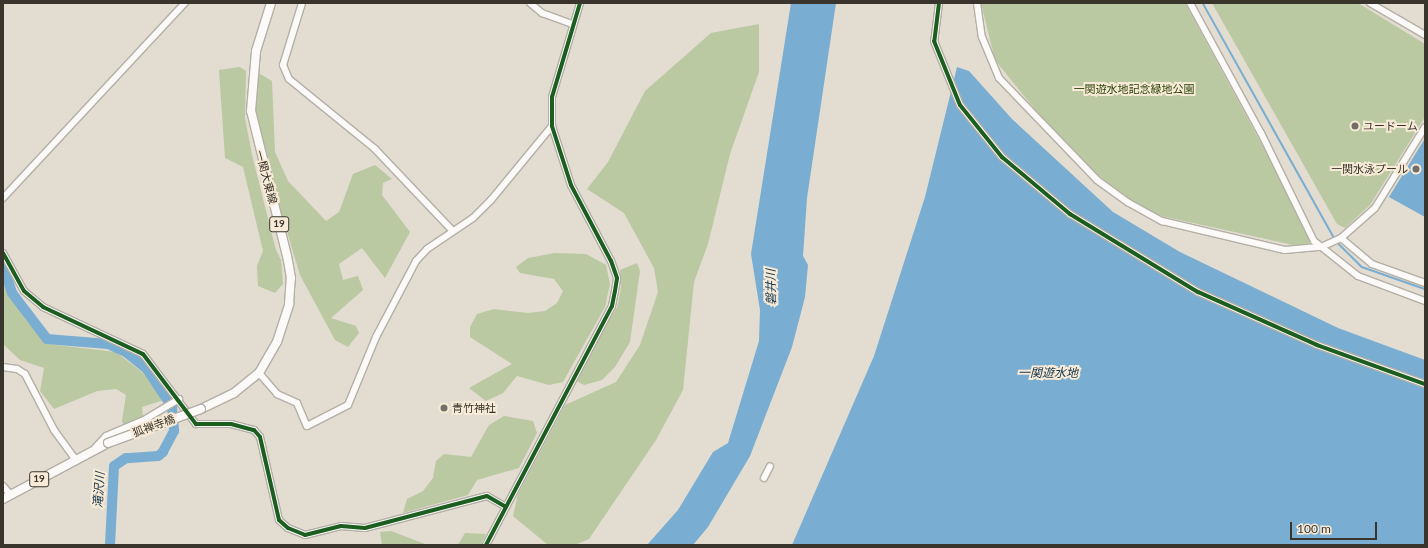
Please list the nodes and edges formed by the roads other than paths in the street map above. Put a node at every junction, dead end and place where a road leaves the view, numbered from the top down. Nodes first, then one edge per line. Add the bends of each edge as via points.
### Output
1 (185, 3) edge
2 (271, 3) edge
3 (302, 3) edge
4 (530, 3) edge
5 (580, 3) edge
6 (939, 3) edge
7 (977, 3) edge
8 (1190, 3) edge
9 (1370, 3) edge
10 (572, 24) junction
11 (1425, 35) edge
12 (552, 126) junction
13 (1425, 127) edge
14 (3, 198) edge
15 (452, 230) junction
16 (1340, 238) junction
17 (1321, 247) junction
18 (3, 253) edge
19 (1425, 283) edge
20 (1425, 301) edge
21 (3, 367) edge
22 (259, 373) junction
23 (1425, 384) edge
24 (178, 400) junction
25 (201, 409) joint
26 (94, 449) junction
27 (74, 458) junction
28 (770, 466) dead end
29 (764, 478) dead end
30 (3, 486) edge
31 (11, 494) junction
32 (3, 499) edge
33 (504, 506) junction
34 (486, 545) edge

1 - 14 street
2 - 22 main road, 一関大東線 / 19 via 256,51 251,111 291,278 284,325
3 - 15 street via 283,65 289,79 375,149
4 - 10 street via 542,13
5 - 10 street
6 - 23 street via 934,41 960,105 1002,157 1070,214 1198,292 1304,339
7 - 17 street via 982,37 1000,78 1067,151 1128,203 1162,221 1195,230 1285,250
8 - 17 street via 1258,126 1314,241
9 - 11 street
10 - 12 street via 552,97
12 - 15 street via 491,200 473,218
12 - 33 street via 571,185 611,261 617,278 616,291 612,306
13 - 16 street via 1375,208
15 - 22 street via 427,249 402,284 348,405 307,426 297,403 277,394
16 - 17 street
16 - 19 street via 1372,264
17 - 20 street via 1358,276
18 - 24 street via 24,292 42,307 143,354
21 - 27 street via 25,374 54,430
22 - 25 main road, 一関大東線 / 19 via 234,393
24 - 26 street via 158,409 144,420 106,436
24 - 33 street via 196,424 231,424 254,430 260,437 279,520 305,535 341,526 365,528 487,496
25 - 26 main road, 狐禅寺橋 / 19, bridge
26 - 27 main road, 19
27 - 31 main road, 19
28 - 29 street
30 - 31 street
31 - 32 main road, 19
33 - 34 street

